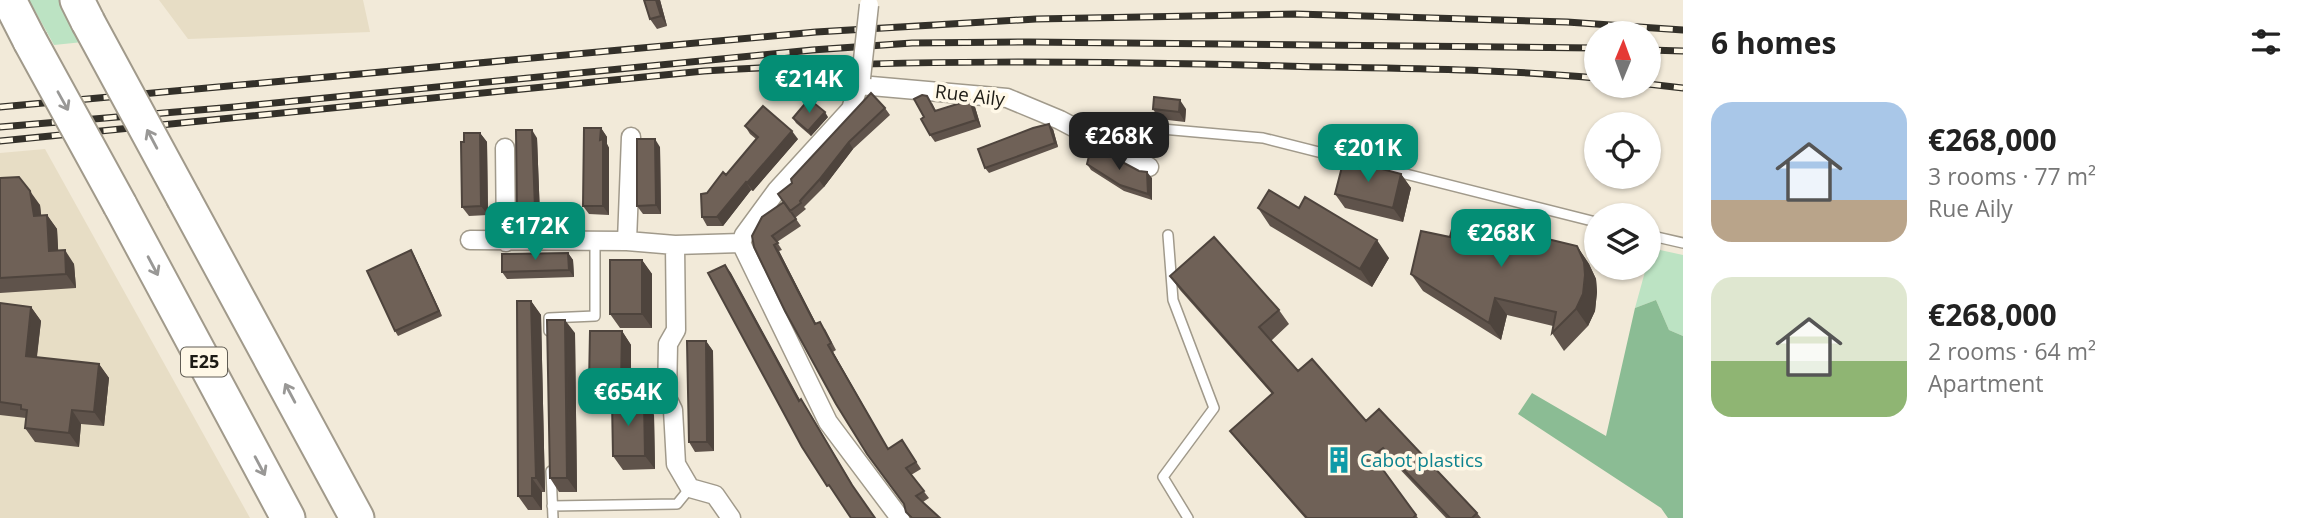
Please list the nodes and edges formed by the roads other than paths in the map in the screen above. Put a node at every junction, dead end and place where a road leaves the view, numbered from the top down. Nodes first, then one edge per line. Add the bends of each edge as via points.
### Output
1 (9, 0) edge
2 (870, 2) edge
3 (83, 11) edge
4 (860, 82) junction
5 (1060, 120) junction
6 (631, 137) dead end
7 (505, 148) dead end
8 (1149, 167) dead end
9 (1584, 219) edge
10 (1168, 235) dead end
11 (1661, 238) edge
12 (470, 240) dead end
13 (595, 240) junction
14 (627, 241) junction
15 (506, 242) junction
16 (741, 243) junction
17 (1683, 243) edge
18 (675, 245) junction
19 (549, 344) edge
20 (551, 465) edge
21 (690, 488) junction
22 (552, 506) junction
23 (288, 518) edge
24 (357, 518) edge
25 (553, 518) edge
26 (731, 518) edge
27 (900, 518) edge
28 (1188, 518) edge

1 -> 23 highway, E25, bridge
2 - 4 street, bridge
24 -> 3 highway, bridge
4 - 5 street, Rue Aily via 1007,98
4 - 16 street via 851,109 777,190
5 - 8 street, Rue Aily
5 - 9 lane via 1263,138
6 - 14 street
7 - 15 street
10 - 28 lane via 1172,300 1214,408 1163,477
11 - 17 lane
12 - 15 street
13 - 14 street
13 - 15 street
13 - 19 lane via 595,316 549,317
14 - 18 street
16 - 18 street
16 - 27 street via 828,422
18 - 21 street via 676,330 668,344 667,398 673,410 676,464
20 - 22 lane
21 - 22 lane via 677,504
21 - 26 street via 715,495
22 - 25 lane

